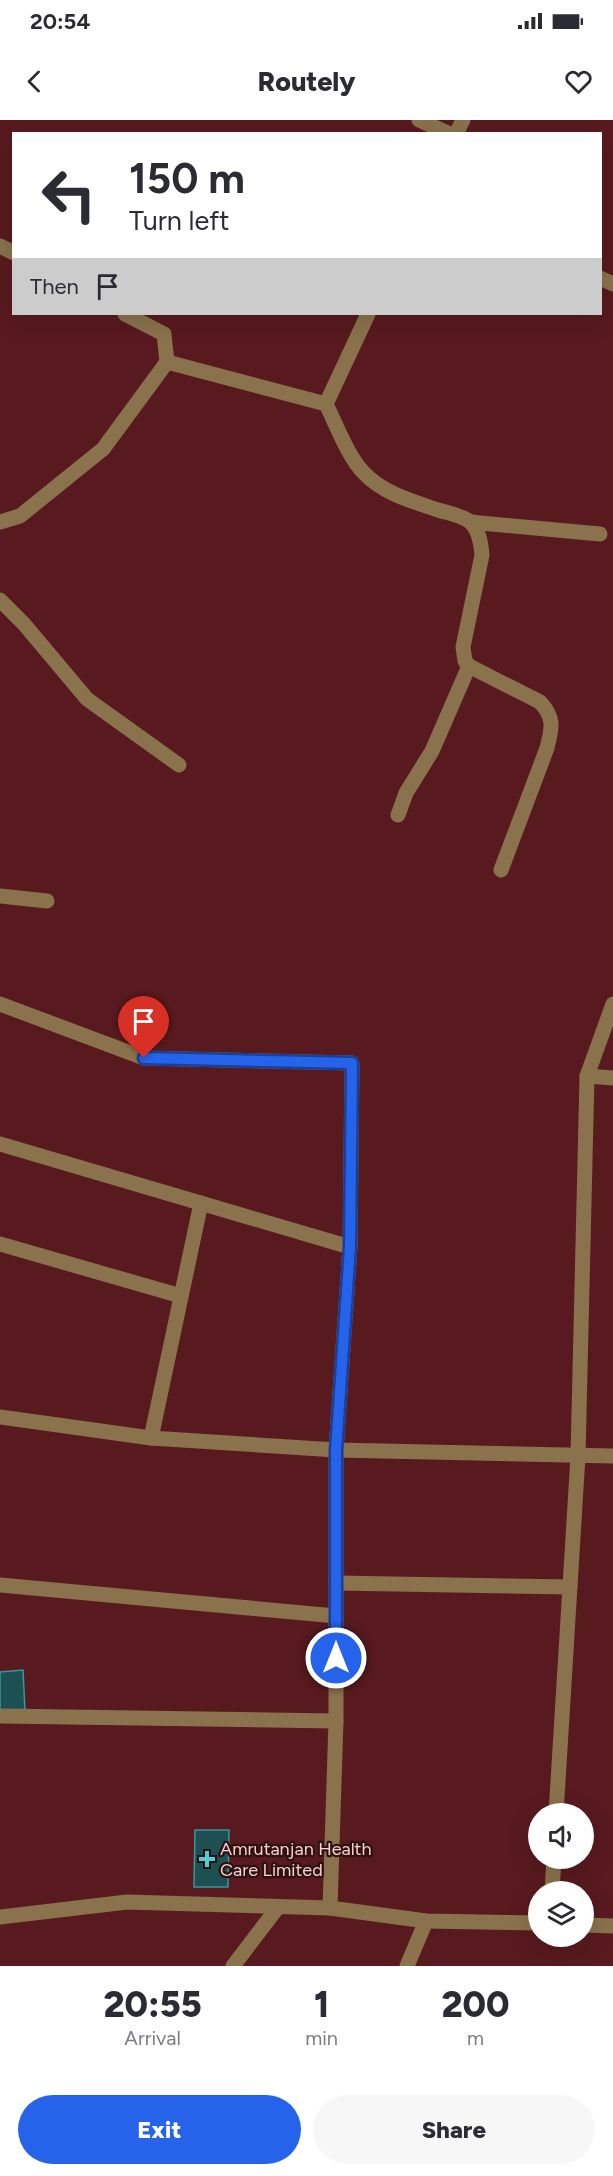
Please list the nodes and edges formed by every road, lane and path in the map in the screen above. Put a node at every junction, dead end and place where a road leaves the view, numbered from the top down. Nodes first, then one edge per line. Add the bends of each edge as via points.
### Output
1 (419, 120) edge
2 (446, 132) edge
3 (127, 315) edge
4 (368, 315) edge
5 (167, 362) junction
6 (326, 404) junction
7 (0, 522) edge
8 (470, 522) junction
9 (600, 534) dead end
10 (0, 600) edge
11 (469, 666) junction
12 (179, 765) dead end
13 (398, 815) dead end
14 (501, 870) dead end
15 (0, 896) edge
16 (47, 902) dead end
17 (0, 1004) edge
18 (613, 1004) edge
19 (587, 1076) junction
20 (613, 1078) edge
21 (0, 1144) edge
22 (201, 1203) junction
23 (0, 1244) edge
24 (350, 1247) junction
25 (181, 1296) junction
26 (0, 1417) edge
27 (151, 1438) junction
28 (336, 1450) junction
29 (578, 1456) junction
30 (613, 1456) edge
31 (336, 1582) junction
32 (0, 1585) edge
33 (570, 1587) junction
34 (336, 1616) junction
35 (0, 1716) edge
36 (336, 1721) junction
37 (557, 1803) edge
38 (278, 1907) junction
39 (330, 1908) junction
40 (0, 1917) edge
41 (426, 1922) junction
42 (528, 1923) edge
43 (594, 1925) edge
44 (613, 1926) edge
45 (233, 1966) edge
46 (407, 1966) edge

1 - 2 street
3 - 5 street via 164,334
4 - 6 street
5 - 6 street
5 - 7 street via 103,449 20,516
6 - 8 street via 363,472 404,499
8 - 9 street
8 - 11 street via 481,540 482,555 463,647
10 - 12 street via 87,699
11 - 13 street via 432,751 406,793
11 - 14 street via 540,702 551,720 547,748
15 - 16 street
17 - 24 street via 144,1058 352,1063
18 - 19 street
19 - 20 street
19 - 29 street
21 - 22 street
22 - 24 street
22 - 25 street
23 - 25 street
24 - 28 street
25 - 27 street
26 - 27 street
27 - 28 street
28 - 29 street
28 - 31 street
29 - 30 street
29 - 33 street
31 - 33 street
31 - 34 street
32 - 34 street
33 - 37 street
34 - 36 street
35 - 36 street
36 - 39 street
38 - 39 street
38 - 40 street via 126,1902
38 - 45 street
39 - 41 street
41 - 42 street
41 - 46 street
43 - 44 street

